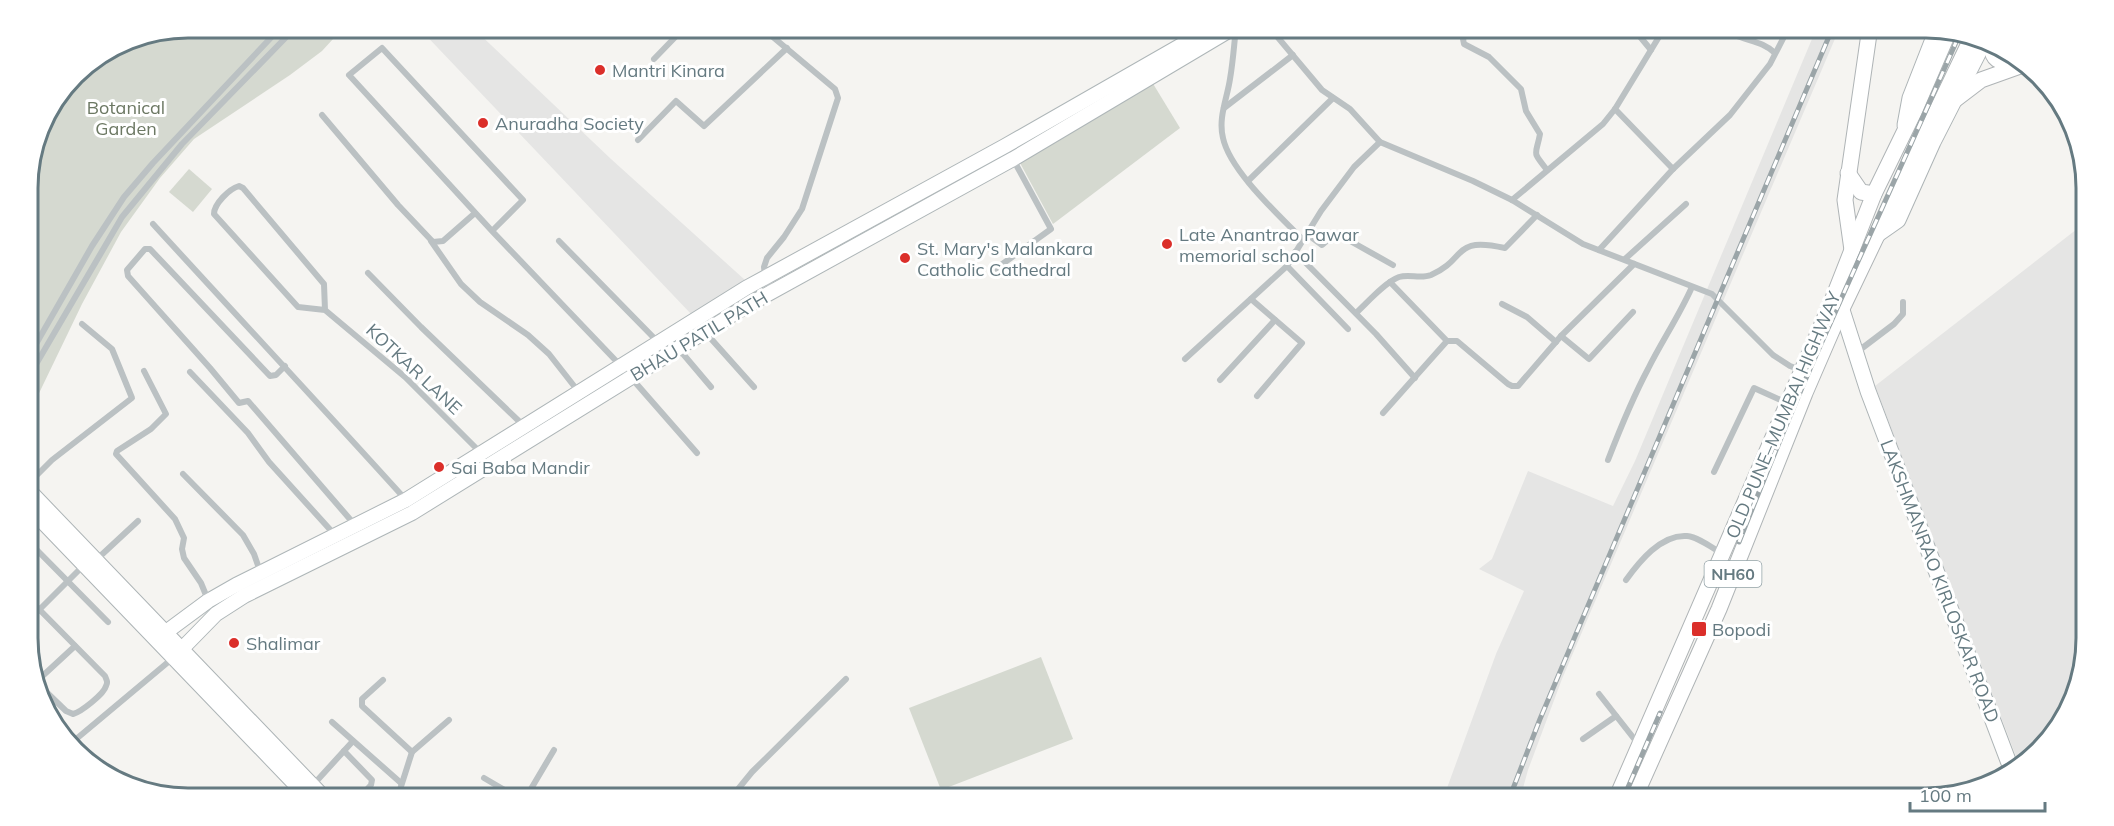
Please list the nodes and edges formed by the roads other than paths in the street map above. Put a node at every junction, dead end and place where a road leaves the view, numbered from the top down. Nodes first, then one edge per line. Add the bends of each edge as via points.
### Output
1 (271, 38) edge
2 (285, 38) edge
3 (674, 38) edge
4 (775, 38) edge
5 (1194, 38) edge
6 (1216, 38) edge
7 (1234, 38) edge
8 (1278, 38) edge
9 (1464, 38) edge
10 (1641, 38) edge
11 (1658, 38) edge
12 (1744, 38) edge
13 (1783, 38) edge
14 (1868, 38) edge
15 (1933, 38) edge
16 (1945, 39) edge
17 (1969, 43) edge
18 (787, 48) junction
19 (1981, 48) edge
20 (1651, 50) junction
21 (1775, 53) junction
22 (1992, 53) edge
23 (1293, 55) junction
24 (654, 59) dead end
25 (2007, 61) edge
26 (2015, 67) edge
27 (1333, 98) junction
28 (1956, 99) junction
29 (1224, 108) junction
30 (1615, 109) junction
31 (322, 115) dead end
32 (1904, 128) junction
33 (638, 140) dead end
34 (1380, 142) junction
35 (1005, 146) junction
36 (1013, 159) junction
37 (1673, 169) junction
38 (1547, 170) junction
39 (1848, 173) junction
40 (1248, 182) junction
41 (1874, 194) junction
42 (1512, 200) junction
43 (1686, 204) dead end
44 (475, 213) junction
45 (1537, 215) junction
46 (153, 224) dead end
47 (492, 231) junction
48 (1878, 234) junction
49 (1305, 237) junction
50 (429, 239) junction
51 (559, 241) dead end
52 (1599, 250) junction
53 (1852, 251) junction
54 (1295, 252) junction
55 (1624, 259) junction
56 (1634, 264) junction
57 (1393, 265) dead end
58 (1287, 266) junction
59 (994, 270) dead end
60 (368, 273) dead end
61 (765, 277) junction
62 (1390, 282) junction
63 (1692, 287) junction
64 (773, 291) junction
65 (1251, 299) junction
66 (1903, 302) dead end
67 (1502, 304) dead end
68 (1836, 306) junction
69 (325, 310) junction
70 (1633, 312) dead end
71 (1356, 313) junction
72 (1275, 320) junction
73 (82, 324) dead end
74 (1348, 329) dead end
75 (705, 331) junction
76 (1561, 336) junction
77 (38, 340) edge
78 (1447, 341) junction
79 (658, 342) junction
80 (1556, 342) junction
81 (678, 348) junction
82 (1856, 352) junction
83 (1185, 359) dead end
84 (38, 361) edge
85 (620, 365) junction
86 (285, 366) junction
87 (144, 371) dead end
88 (190, 372) dead end
89 (1807, 373) junction
90 (631, 377) junction
91 (1415, 378) junction
92 (1220, 380) dead end
93 (711, 387) dead end
94 (754, 387) dead end
95 (578, 392) junction
96 (1257, 396) dead end
97 (1787, 403) junction
98 (1383, 413) dead end
99 (523, 425) junction
100 (481, 453) junction
101 (697, 453) dead end
102 (1608, 460) dead end
103 (489, 465) junction
104 (1714, 472) dead end
105 (38, 474) edge
106 (183, 474) dead end
107 (406, 500) junction
108 (38, 502) edge
109 (413, 512) junction
110 (38, 515) edge
111 (138, 521) dead end
112 (358, 532) junction
113 (336, 536) junction
114 (321, 551) junction
115 (38, 553) edge
116 (1724, 554) junction
117 (90, 563) junction
118 (263, 579) junction
119 (1626, 579) dead end
120 (68, 581) junction
121 (208, 601) junction
122 (39, 609) joint
123 (108, 622) dead end
124 (160, 636) junction
125 (75, 646) junction
126 (178, 654) junction
127 (42, 676) edge
128 (846, 679) dead end
129 (383, 680) dead end
130 (48, 693) edge
131 (1599, 694) dead end
132 (1616, 716) junction
133 (449, 720) dead end
134 (332, 722) dead end
135 (77, 739) edge
136 (1583, 739) dead end
137 (353, 741) junction
138 (1640, 745) junction
139 (554, 750) dead end
140 (344, 751) junction
141 (412, 752) junction
142 (2009, 763) edge
143 (484, 778) dead end
144 (401, 783) junction
145 (307, 788) edge
146 (314, 788) edge
147 (368, 788) edge
148 (400, 788) edge
149 (501, 788) edge
150 (532, 788) edge
151 (739, 788) edge
152 (1621, 788) edge
153 (1639, 788) edge

1 - 77 street via 124,197
2 - 84 street via 182,144 122,217
3 - 24 street
4 - 18 street
5 - 35 main road, BHAU PATIL PATH
6 - 36 main road, BHAU PATIL PATH
7 - 29 street
8 - 23 street
9 - 38 street via 1464,44 1489,57 1521,89 1526,111 1540,134 1534,150
10 - 20 street
11 - 20 street
12 - 21 street
13 - 21 street
14 - 39 main road
15 - 32 main road via 1910,98
16 - 32 main road, OLD PUNE–MUMBAI HIGHWAY / NH60
17 - 48 main road, NH60
18 - 33 street via 704,126 676,101
18 - 61 street via 835,89 838,98 802,209 767,258
19 - 28 main road
20 - 30 street
21 - 37 street via 1730,116
22 - 25 main road via 1996,60
23 - 27 street
23 - 29 street
26 - 28 main road via 1981,80
27 - 34 street via 1350,109
27 - 40 street
28 - 48 main road via 1898,220
29 - 40 street via 1223,139
30 - 37 street
30 - 38 street via 1603,124
31 - 50 street
32 - 41 main road, OLD PUNE–MUMBAI HIGHWAY / NH60
34 - 42 street
34 - 49 street via 1354,167
35 - 36 street
35 - 61 main road, BHAU PATIL PATH
36 - 59 street via 1051,229
36 - 64 main road, BHAU PATIL PATH
37 - 52 street
38 - 42 street
39 - 41 main road via 1861,192
39 - 53 main road via 1845,200
40 - 49 street
41 - 53 main road, OLD PUNE–MUMBAI HIGHWAY / NH60
42 - 45 street
43 - 55 street
44 - 47 street
44 - 47 street via 349,75 382,48 523,200
44 - 50 street via 443,241
45 - 52 street
45 - 62 street via 1505,248 1485,243 1466,246 1430,275 1399,277
46 - 86 street
47 - 85 street
48 - 68 main road, NH60
49 - 54 street
49 - 57 street via 1322,245 1336,233
50 - 95 street via 461,284 549,354
51 - 79 street
52 - 55 street
53 - 68 main road, OLD PUNE–MUMBAI HIGHWAY / NH60
54 - 58 street
54 - 71 street
55 - 56 street
56 - 63 street
56 - 76 street
58 - 65 street
58 - 74 street
60 - 99 street
61 - 64 street
61 - 79 main road, BHAU PATIL PATH
62 - 71 street
62 - 78 street
63 - 89 street via 1712,294 1773,355
63 - 102 street via 1630,403
64 - 75 main road, BHAU PATIL PATH
65 - 72 street
65 - 83 street
66 - 82 street via 1902,314 1894,324
67 - 80 street via 1527,317
68 - 82 main road, LAKSHMANRAO KIRLOSKAR ROAD
68 - 89 main road, OLD PUNE–MUMBAI HIGHWAY / NH60
69 - 69 street, KOTKAR LANE via 324,284 243,188 234,187 215,207 214,214 298,307
69 - 100 street, KOTKAR LANE via 405,377
70 - 76 street via 1589,360
71 - 91 street
72 - 92 street
72 - 96 street via 1302,343
73 - 105 street via 112,349 132,398
75 - 81 main road, BHAU PATIL PATH
75 - 94 street
76 - 80 street
78 - 80 street via 1465,346 1515,387
78 - 91 street
79 - 85 main road, BHAU PATIL PATH
81 - 90 main road, BHAU PATIL PATH
81 - 93 street
82 - 142 main road, LAKSHMANRAO KIRLOSKAR ROAD
85 - 90 street
85 - 95 main road, BHAU PATIL PATH
86 - 107 street
86 - 112 street via 270,376 150,249 145,249 127,270 128,276 239,403 248,400
87 - 121 street via 166,414 116,454 175,519 184,538 184,558
88 - 113 street
89 - 97 main road, OLD PUNE–MUMBAI HIGHWAY / NH60
89 - 153 main road, NH60 via 1719,609
90 - 101 street
90 - 103 main road, BHAU PATIL PATH
91 - 98 street
95 - 99 main road, BHAU PATIL PATH
97 - 104 street via 1754,388
97 - 116 main road, OLD PUNE–MUMBAI HIGHWAY / NH60
99 - 100 main road, BHAU PATIL PATH
100 - 103 street, KOTKAR LANE
100 - 107 main road, BHAU PATIL PATH
103 - 109 main road, BHAU PATIL PATH
106 - 118 street via 243,535
107 - 109 street
107 - 112 main road, BHAU PATIL PATH
108 - 117 main road
109 - 112 main road, BHAU PATIL PATH
110 - 117 main road
111 - 117 street
112 - 113 main road, BHAU PATIL PATH
112 - 114 main road, BHAU PATIL PATH
113 - 114 main road, BHAU PATIL PATH
114 - 118 main road, BHAU PATIL PATH
115 - 120 street
116 - 119 street via 1696,538 1680,536 1651,550
116 - 138 main road, OLD PUNE–MUMBAI HIGHWAY / NH60
117 - 120 street
117 - 124 main road
118 - 121 main road, BHAU PATIL PATH
118 - 126 main road, BHAU PATIL PATH via 216,614
120 - 122 street
120 - 123 street
121 - 124 main road, BHAU PATIL PATH
122 - 125 street
124 - 126 main road
125 - 127 street
125 - 130 street via 105,676 104,690 73,714
126 - 135 street
126 - 145 main road
128 - 151 street
129 - 141 street via 362,699 362,706
131 - 132 street
132 - 136 street
132 - 138 street
133 - 141 street
134 - 137 street
137 - 140 street
137 - 144 street
138 - 152 main road, OLD PUNE–MUMBAI HIGHWAY / NH60
139 - 150 street
140 - 146 street
140 - 147 street via 372,780
141 - 144 street
143 - 149 street
144 - 148 street

